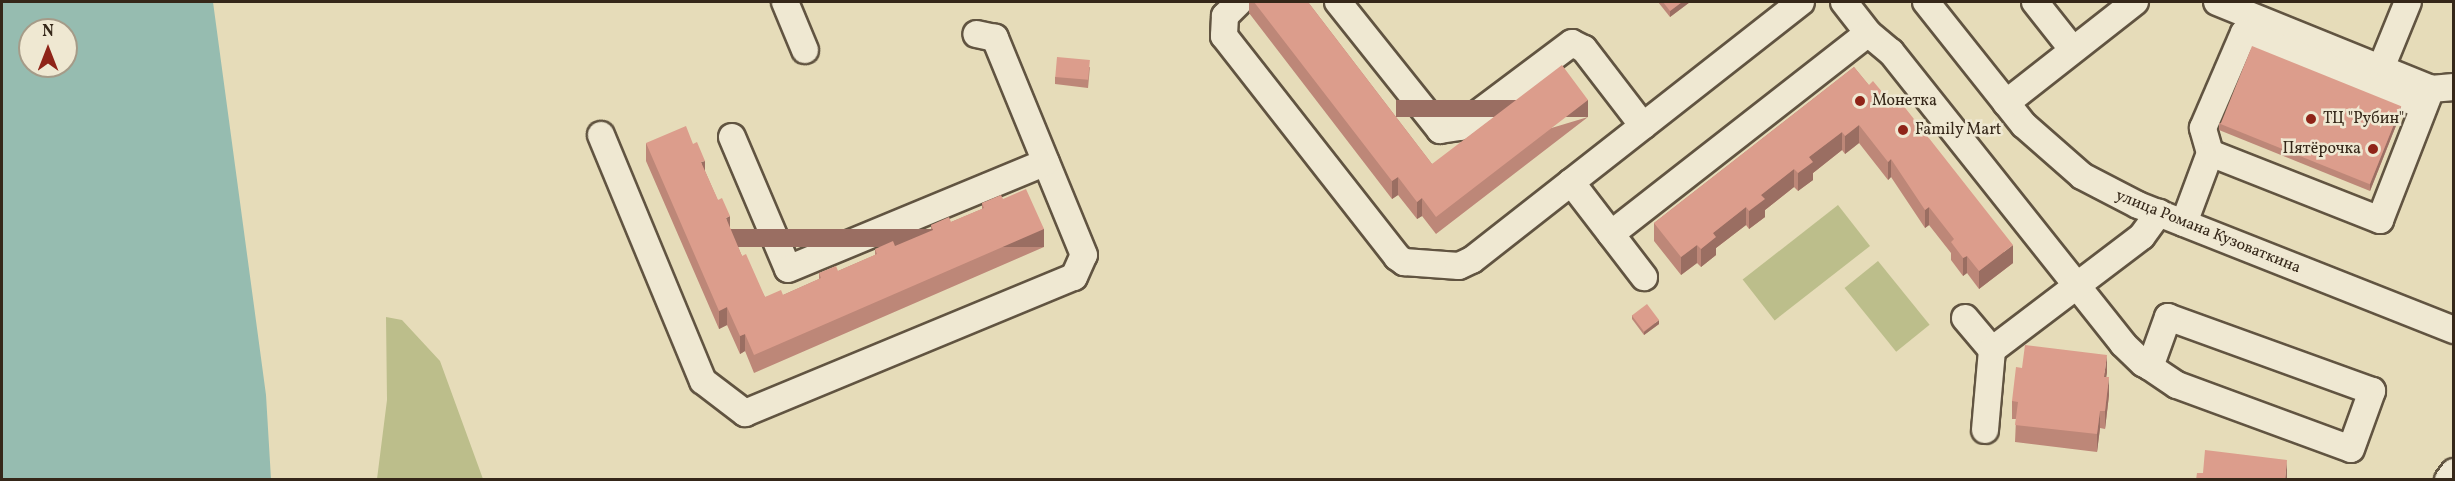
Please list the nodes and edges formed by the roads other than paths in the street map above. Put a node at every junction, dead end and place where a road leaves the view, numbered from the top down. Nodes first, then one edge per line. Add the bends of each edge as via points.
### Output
1 (785, 2) edge
2 (1239, 2) edge
3 (1338, 2) edge
4 (1802, 2) edge
5 (1844, 2) edge
6 (1926, 2) edge
7 (2035, 2) edge
8 (2135, 2) edge
9 (2217, 2) edge
10 (2408, 2) edge
11 (1868, 33) junction
12 (976, 34) dead end
13 (805, 50) dead end
14 (2073, 50) junction
15 (2381, 68) junction
16 (2436, 94) edge
17 (2007, 103) junction
18 (1643, 126) junction
19 (601, 135) dead end
20 (732, 137) dead end
21 (2210, 153) junction
22 (1046, 162) junction
23 (1571, 182) junction
24 (2158, 213) junction
25 (2184, 223) junction
26 (1611, 234) junction
27 (1644, 278) dead end
28 (2076, 285) junction
29 (1965, 318) dead end
30 (2454, 330) edge
31 (1992, 350) junction
32 (2150, 367) junction
33 (1985, 430) dead end
34 (2454, 472) edge
35 (2448, 480) edge

1 - 13 street
2 - 23 street via 1226,16 1224,36 1400,260 1465,264
3 - 18 street via 1440,130 1460,127 1572,43 1584,49
4 - 18 street
5 - 11 street
6 - 17 street, улица Романа Кузоваткина
7 - 14 street
8 - 14 street
9 - 15 street
10 - 15 street
11 - 26 street
11 - 28 street via 1891,52
12 - 22 street via 995,38
14 - 17 street
15 - 16 street
16 - 21 street via 2380,220
16 - 21 street via 2244,33 2203,128
17 - 24 street, улица Романа Кузоваткина via 2040,142 2075,171
18 - 23 street
19 - 22 street via 703,381 745,413 1074,277 1084,255
20 - 22 street via 788,269
21 - 25 street
23 - 26 street
24 - 25 street, улица Романа Кузоваткина
24 - 28 street via 2142,236
25 - 30 street, улица Романа Кузоваткина
26 - 27 street
28 - 31 street
28 - 32 street via 2122,344
29 - 31 street
31 - 33 street
32 - 32 street via 2168,317 2372,391 2351,449 2177,385
34 - 35 street

